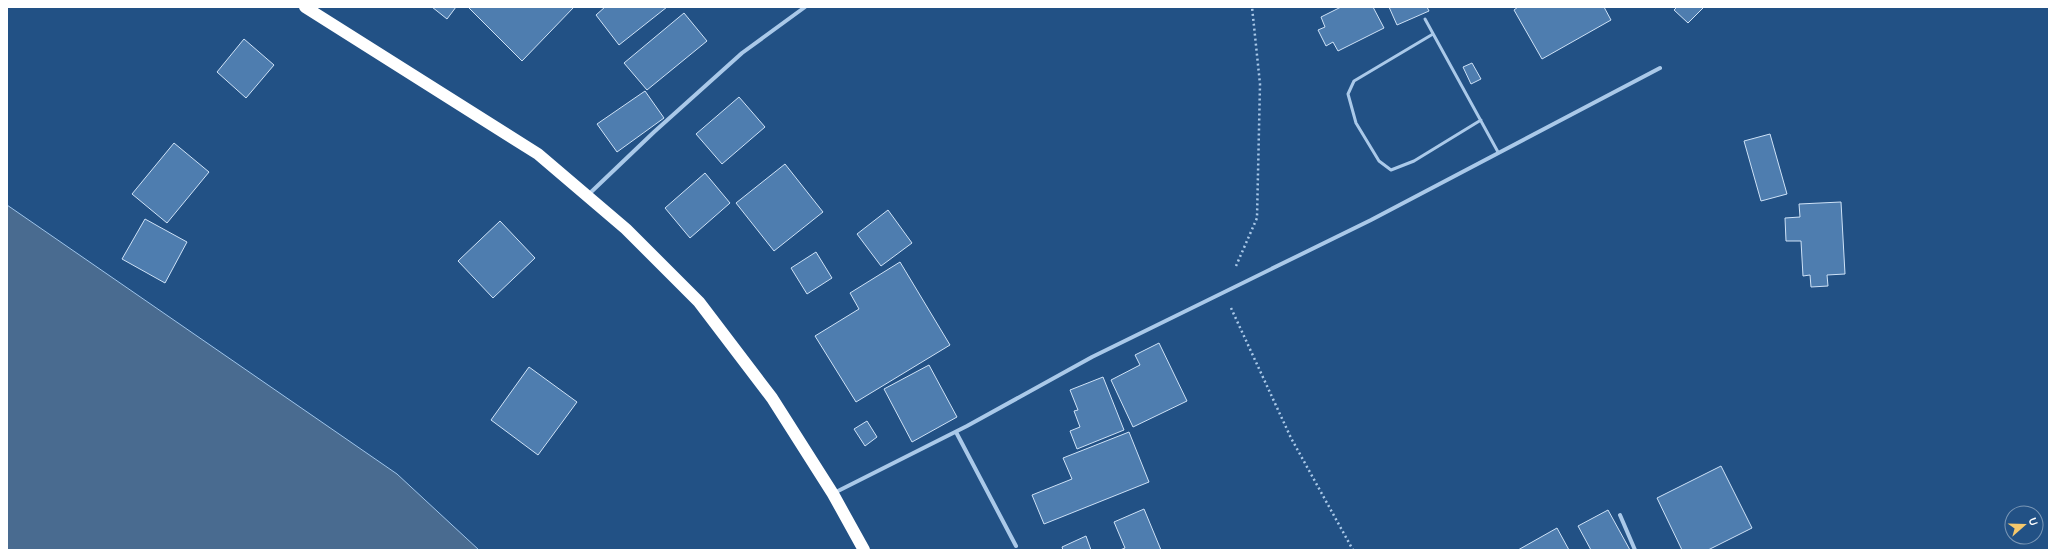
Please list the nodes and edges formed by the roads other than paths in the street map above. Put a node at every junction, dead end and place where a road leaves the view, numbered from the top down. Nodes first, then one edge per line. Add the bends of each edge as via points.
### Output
1 (306, 7) edge
2 (805, 7) edge
3 (1425, 19) dead end
4 (1433, 34) junction
5 (1660, 68) dead end
6 (1481, 120) junction
7 (1498, 152) junction
8 (587, 196) junction
9 (956, 432) junction
10 (833, 494) junction
11 (1620, 515) dead end
12 (1016, 546) dead end
13 (864, 550) edge
14 (1635, 550) edge

1 - 8 highway via 538,154
2 - 8 street via 742,53
3 - 4 lane
4 - 6 lane
4 - 6 lane via 1354,81 1348,94 1356,123 1379,161 1391,170 1414,161
5 - 7 street
6 - 7 lane
7 - 9 street via 1371,220 1092,357
8 - 10 highway via 626,229 699,302 772,398
9 - 10 street
9 - 12 street
10 - 13 highway
11 - 14 street

